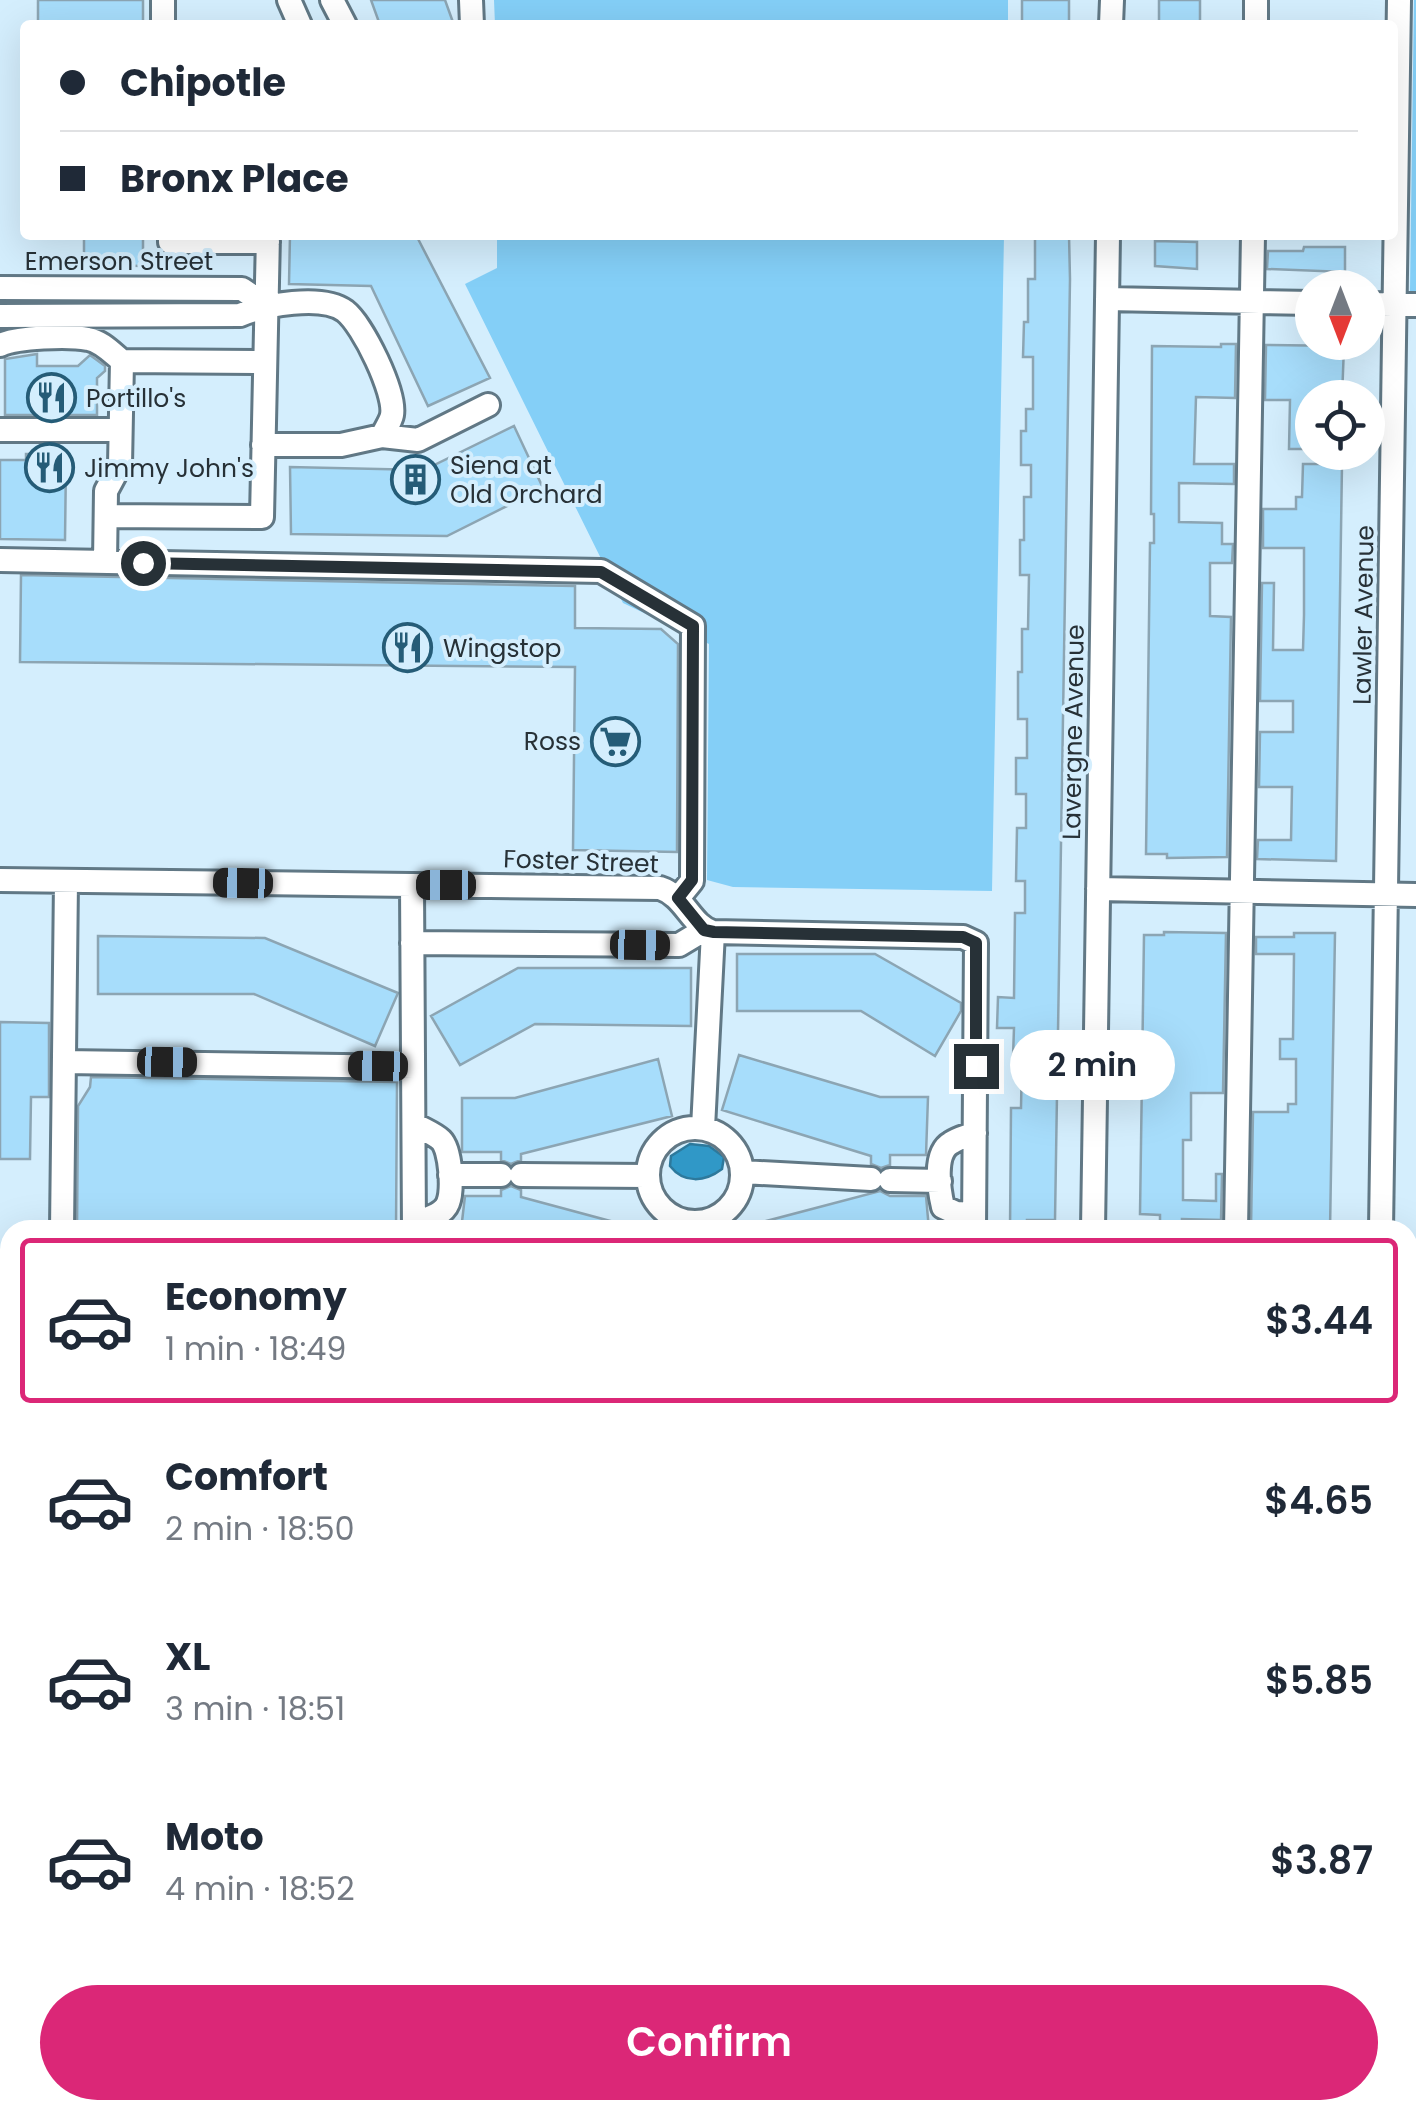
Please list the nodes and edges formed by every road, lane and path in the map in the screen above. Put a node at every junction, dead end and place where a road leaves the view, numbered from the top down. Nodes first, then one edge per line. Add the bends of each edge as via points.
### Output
1 (1399, 0) edge
2 (170, 240) edge
3 (197, 240) edge
4 (268, 240) edge
5 (1108, 240) edge
6 (1252, 240) edge
7 (85, 287) junction
8 (0, 288) edge
9 (1107, 299) junction
10 (1252, 302) junction
11 (1295, 303) edge
12 (1406, 304) edge
13 (266, 305) junction
14 (85, 315) junction
15 (0, 316) edge
16 (0, 345) edge
17 (122, 361) junction
18 (265, 362) junction
19 (488, 405) dead end
20 (0, 430) edge
21 (120, 430) junction
22 (382, 436) junction
23 (264, 445) junction
24 (106, 516) junction
25 (0, 560) edge
26 (105, 562) junction
27 (0, 880) edge
28 (66, 881) junction
29 (412, 885) junction
30 (1098, 889) junction
31 (1241, 892) junction
32 (1386, 894) junction
33 (1416, 895) edge
34 (678, 898) junction
35 (709, 931) junction
36 (412, 943) junction
37 (64, 1062) junction
38 (413, 1067) junction
39 (414, 1124) junction
40 (702, 1128) junction
41 (975, 1133) junction
42 (742, 1172) junction
43 (450, 1174) junction
44 (647, 1176) junction
45 (940, 1181) junction
46 (62, 1220) edge
47 (414, 1220) edge
48 (427, 1220) edge
49 (679, 1220) edge
50 (708, 1220) edge
51 (970, 1220) edge
52 (974, 1220) edge
53 (1093, 1220) edge
54 (1236, 1220) edge
55 (1381, 1220) edge

1 - 12 street, Lawler Avenue
2 - 3 street
4 - 13 street
5 - 9 street, Lavergne Avenue
6 - 10 street
7 - 8 street, Emerson Street
7 - 13 street, Emerson Street via 242,289
7 - 14 street
9 - 10 street
9 - 30 street, Lavergne Avenue
10 - 11 street
10 - 31 street
12 - 32 street, Lawler Avenue
13 - 14 street via 240,316
13 - 18 street
13 - 22 street via 345,310 388,386 392,415
14 - 15 street
16 - 17 street via 89,339
17 - 18 street
17 - 21 street
18 - 23 street
19 - 22 street via 418,440
20 - 21 street
21 - 24 street via 120,465 106,491
22 - 23 street via 324,456
23 - 24 street via 262,517
24 - 26 street
25 - 26 street
26 - 34 street via 601,572 693,626 692,880
27 - 28 street, Foster Street
28 - 29 street, Foster Street
28 - 37 street
29 - 34 street, Foster Street via 647,887
29 - 36 street
30 - 31 street
30 - 53 street, Lavergne Avenue
31 - 32 street
31 - 54 street
32 - 33 street
32 - 55 street, Lawler Avenue
34 - 35 street, Foster Street
35 - 36 street via 680,945
35 - 40 street
35 - 41 street via 963,937 976,943
36 - 38 street
37 - 38 street
37 - 46 street
38 - 39 street
39 - 43 street via 442,1140
39 - 47 street
40 - 42 street via 726,1138
40 - 44 street via 664,1139
41 - 45 street via 941,1152
41 - 52 street
42 - 45 street
42 - 50 street via 737,1198
43 - 44 street
43 - 48 street via 448,1204
44 - 49 street via 656,1203
45 - 51 street via 944,1207

